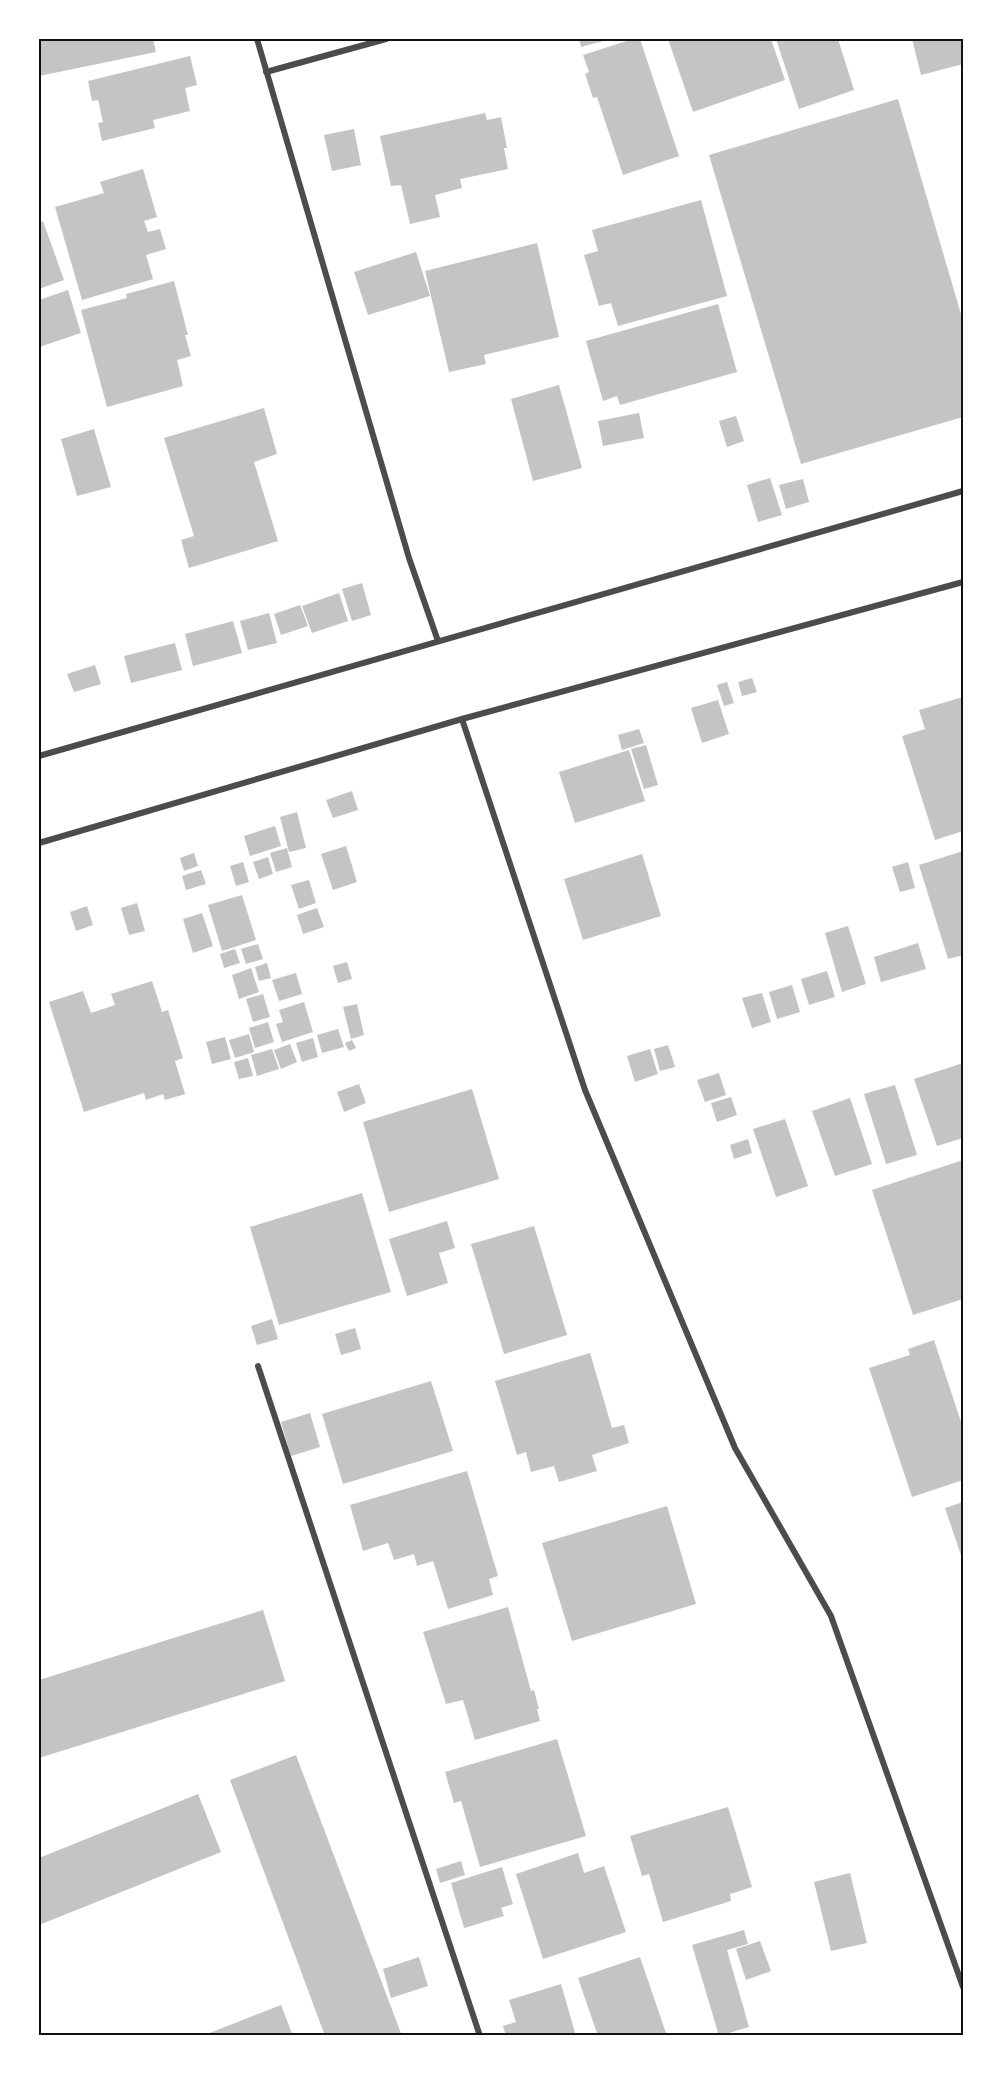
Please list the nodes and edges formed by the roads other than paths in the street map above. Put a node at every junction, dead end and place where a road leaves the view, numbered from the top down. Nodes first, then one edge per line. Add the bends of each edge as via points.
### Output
1 (257, 39) edge
2 (386, 39) edge
3 (266, 72) junction
4 (963, 491) edge
5 (963, 582) edge
6 (438, 641) junction
7 (462, 719) junction
8 (39, 756) edge
9 (39, 843) edge
10 (258, 1366) dead end
11 (963, 1986) edge
12 (480, 2036) edge

1 - 3 street
2 - 3 street
3 - 6 street via 405,547
4 - 6 street
5 - 7 street
6 - 8 street
7 - 9 street
7 - 11 street via 585,1090 735,1448 831,1616
10 - 12 street

